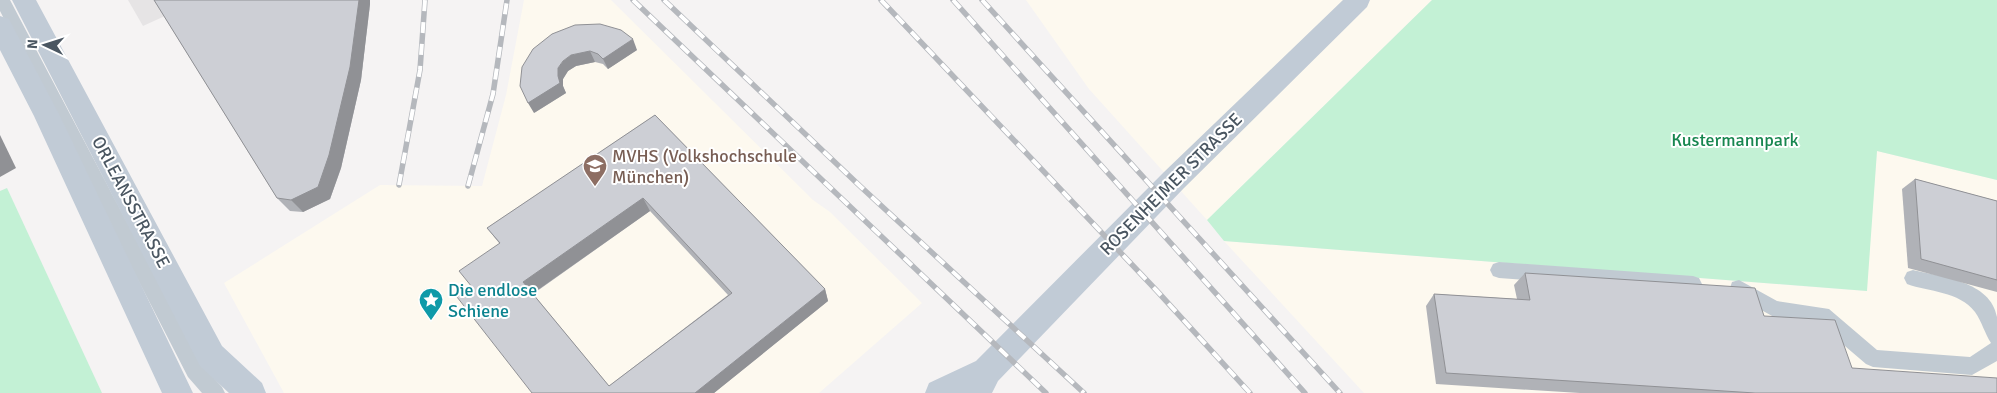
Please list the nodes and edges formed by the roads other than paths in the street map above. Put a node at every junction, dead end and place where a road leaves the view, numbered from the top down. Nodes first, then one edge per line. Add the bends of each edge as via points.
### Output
1 (2, 0) edge
2 (24, 0) edge
3 (1358, 0) edge
4 (0, 26) edge
5 (1499, 270) dead end
6 (1913, 278) dead end
7 (1997, 337) edge
8 (1997, 350) edge
9 (981, 382) edge
10 (178, 393) edge
11 (214, 393) edge
12 (251, 393) edge
13 (940, 393) edge

1 - 11 lane via 195,371
2 - 12 main road, ORLEANSSTRASSE via 211,356
3 - 9 main road, ROSENHEIMER STRASSE via 1174,180
4 - 10 main road, ORLEANSSTRASSE via 47,116
5 - 8 lane via 1738,287 1774,309 1822,315 1872,358 1972,366
6 - 7 lane via 1964,292 1974,298
9 - 13 main road, ROSENHEIMER STRASSE

